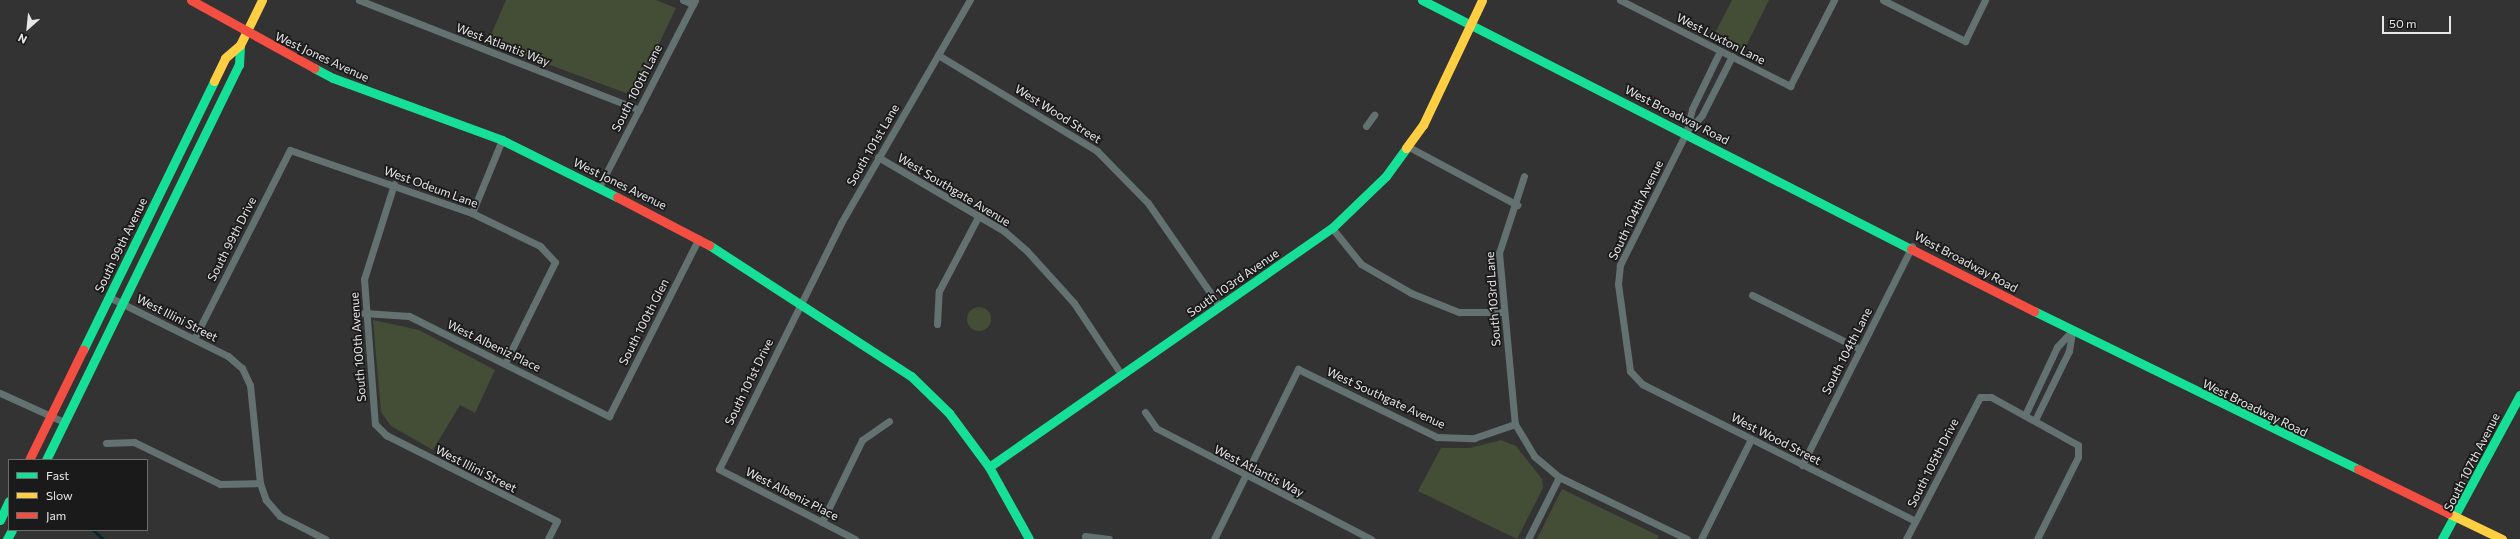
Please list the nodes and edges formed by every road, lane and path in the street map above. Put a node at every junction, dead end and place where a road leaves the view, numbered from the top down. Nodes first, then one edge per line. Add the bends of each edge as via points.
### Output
1 (191, 0) edge
2 (262, 0) edge
3 (683, 0) edge
4 (970, 0) edge
5 (1422, 0) edge
6 (1482, 0) edge
7 (1620, 0) edge
8 (1834, 0) edge
9 (1884, 0) edge
10 (1985, 0) edge
11 (359, 1) edge
12 (694, 2) edge
13 (1471, 25) junction
14 (246, 32) junction
15 (240, 45) junction
16 (1720, 50) junction
17 (938, 55) junction
18 (1732, 56) junction
19 (639, 110) junction
20 (1374, 115) dead end
21 (1366, 126) dead end
22 (1686, 133) junction
23 (502, 140) junction
24 (1409, 147) junction
25 (290, 150) joint
26 (878, 157) junction
27 (1524, 176) dead end
28 (394, 184) junction
29 (600, 187) junction
30 (1517, 205) junction
31 (472, 213) junction
32 (979, 215) junction
33 (1332, 228) junction
34 (699, 238) junction
35 (1912, 246) junction
36 (1752, 295) dead end
37 (109, 297) junction
38 (122, 303) junction
39 (799, 304) junction
40 (1220, 307) junction
41 (1503, 312) junction
42 (364, 313) junction
43 (937, 324) dead end
44 (2072, 331) junction
45 (194, 339) junction
46 (1860, 349) junction
47 (505, 363) junction
48 (1630, 371) joint
49 (1122, 374) junction
50 (0, 393) edge
51 (2520, 395) edge
52 (1145, 412) dead end
53 (2025, 415) junction
54 (50, 416) junction
55 (609, 416) joint
56 (2035, 420) junction
57 (889, 421) dead end
58 (64, 422) junction
59 (1515, 424) junction
60 (386, 435) joint
61 (1751, 439) junction
62 (106, 443) dead end
63 (29, 459) edge
64 (46, 459) edge
65 (1802, 465) junction
66 (989, 467) junction
67 (719, 469) joint
68 (1244, 477) junction
69 (1559, 477) junction
70 (260, 483) junction
71 (8, 503) edge
72 (2456, 519) junction
73 (0, 520) edge
74 (822, 522) junction
75 (1915, 522) junction
76 (1085, 536) dead end
77 (325, 539) edge
78 (548, 539) edge
79 (855, 539) edge
80 (1029, 539) edge
81 (1109, 539) edge
82 (1214, 539) edge
83 (1371, 539) edge
84 (1528, 539) edge
85 (1687, 539) edge
86 (1701, 539) edge
87 (1906, 539) edge
88 (2037, 539) edge
89 (2442, 539) edge
90 (2502, 539) edge

1 - 14 main road, West Jones Avenue
2 - 14 main road, South 99th Avenue
3 - 12 street
4 - 17 street, South 101st Lane
5 - 13 main road, West Broadway Road
6 - 13 main road, South 103rd Avenue
7 - 16 street, West Luxton Lane
8 - 18 street, West Luxton Lane via 1790,86
9 - 10 street via 1964,41
11 - 19 street, West Atlantis Way
12 - 19 street, South 100th Lane
13 - 22 main road, West Broadway Road
13 - 24 main road, South 103rd Avenue via 1437,99
14 - 15 main road, South 99th Avenue
14 - 23 main road, West Jones Avenue via 340,81
15 - 37 main road, South 99th Avenue via 225,58
15 - 38 main road, South 99th Avenue via 239,65
16 - 18 street, West Luxton Lane
16 - 22 street via 1692,109
17 - 26 street, South 101st Lane
17 - 40 street, West Wood Street via 1097,151 1148,203
18 - 22 street via 1702,115
19 - 29 street, South 100th Lane
20 - 21 street
22 - 35 main road, West Broadway Road
22 - 48 street, South 104th Avenue via 1620,265 1618,284
23 - 29 main road, West Jones Avenue
23 - 31 street
24 - 30 street
24 - 33 main road, South 103rd Avenue via 1372,192
25 - 28 street, West Odeum Lane
25 - 45 street, South 99th Drive
26 - 32 street, West Southgate Avenue
26 - 39 street, South 101st Lane
27 - 30 street, South 103rd Lane
28 - 31 street, West Odeum Lane
28 - 42 street, South 100th Avenue via 364,279
29 - 34 main road, West Jones Avenue
30 - 41 street, South 103rd Lane via 1499,253
31 - 47 street, West Odeum Lane via 540,246 555,262
32 - 43 street via 939,291
32 - 49 street, West Southgate Avenue via 1004,231 1053,276
33 - 40 main road, South 103rd Avenue
33 - 41 street via 1361,264 1411,293 1459,312
34 - 39 main road, West Jones Avenue
34 - 55 street, South 100th Glen
35 - 44 main road, West Broadway Road
35 - 46 street, South 104th Lane
36 - 46 street
37 - 38 street, West Illini Street
37 - 54 main road, South 99th Avenue
38 - 45 street, West Illini Street
38 - 58 main road, South 99th Avenue
39 - 66 main road, West Jones Avenue via 910,376 949,413
39 - 67 street, South 101st Drive
40 - 49 main road, South 103rd Avenue
41 - 59 street, South 103rd Lane
42 - 47 street, West Albeniz Place via 409,316
42 - 60 street, South 100th Avenue via 375,424
44 - 53 street via 2057,347
44 - 56 street via 2069,351
44 - 72 main road, West Broadway Road
45 - 70 street, West Illini Street via 235,361 250,385
46 - 65 street, South 104th Lane
47 - 55 street, West Albeniz Place
48 - 61 street, West Wood Street via 1642,384
49 - 66 main road, South 103rd Avenue
50 - 54 street
51 - 72 main road, South 107th Avenue
52 - 68 street, West Atlantis Way via 1156,428
53 - 56 street
53 - 75 street, South 105th Drive via 1991,397 1980,397
54 - 58 street
54 - 63 main road, South 99th Avenue
56 - 88 street via 2078,445 2078,457
57 - 74 street via 862,440
58 - 64 main road, South 99th Avenue
59 - 68 street, West Southgate Avenue via 1474,438 1437,437 1298,369
59 - 69 street via 1534,456
60 - 78 street, West Illini Street via 557,522
61 - 65 street, West Wood Street
61 - 86 street
62 - 70 street via 134,442 220,484
65 - 75 street, West Wood Street
66 - 80 main road
67 - 74 street, West Albeniz Place
68 - 82 street
68 - 83 street, West Atlantis Way
69 - 84 street
69 - 85 street
70 - 77 street via 272,509
71 - 73 main road
72 - 89 main road, South 107th Avenue
72 - 90 main road, West Broadway Road
74 - 79 street, West Albeniz Place
75 - 87 street, South 105th Drive
76 - 81 street

